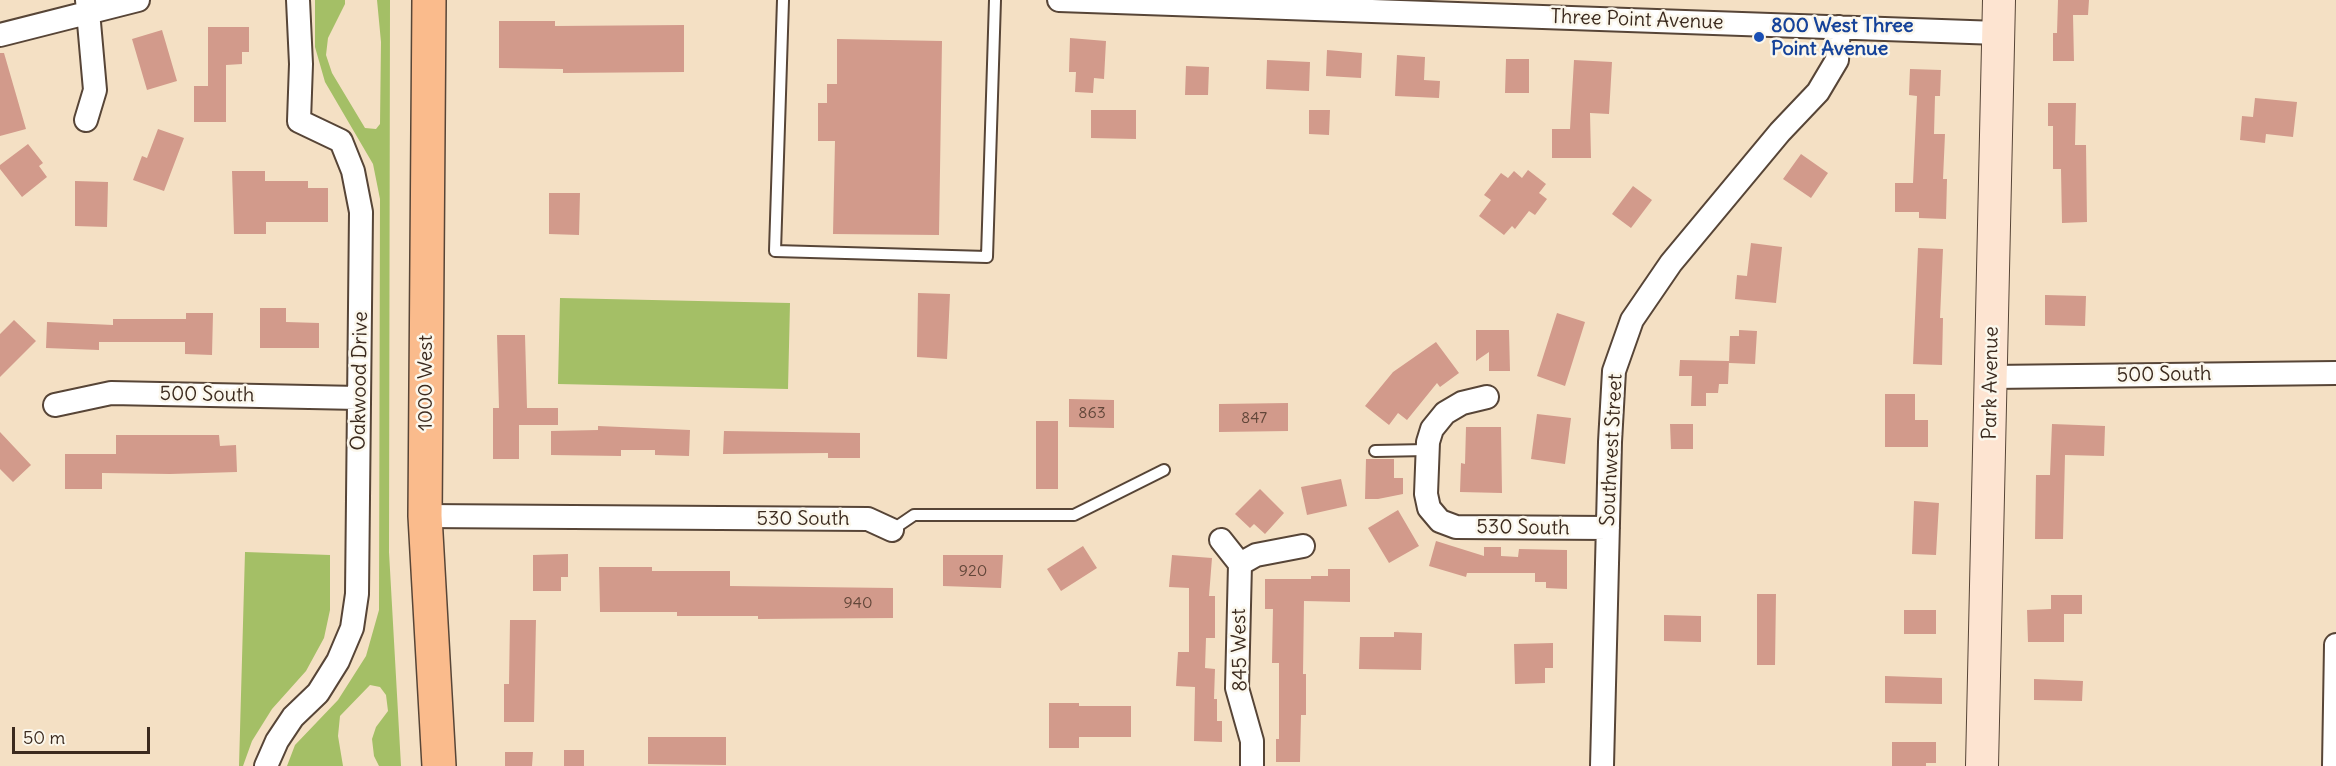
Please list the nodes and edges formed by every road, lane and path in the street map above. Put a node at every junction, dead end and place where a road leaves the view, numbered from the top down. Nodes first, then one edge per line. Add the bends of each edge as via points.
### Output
1 (138, 0) edge
2 (298, 0) edge
3 (429, 0) edge
4 (783, 0) edge
5 (995, 0) edge
6 (1059, 0) edge
7 (1999, 0) edge
8 (88, 6) edge
9 (1839, 27) junction
10 (1998, 33) junction
11 (0, 35) edge
12 (87, 120) dead end
13 (2336, 373) edge
14 (1991, 377) junction
15 (1487, 397) dead end
16 (359, 399) junction
17 (55, 405) dead end
18 (1427, 450) junction
19 (1374, 451) dead end
20 (1164, 471) dead end
21 (425, 516) junction
22 (1608, 528) junction
23 (892, 530) joint
24 (1221, 540) dead end
25 (1303, 546) dead end
26 (1240, 564) junction
27 (2336, 645) edge
28 (266, 766) edge
29 (439, 766) edge
30 (1252, 766) edge
31 (1602, 766) edge
32 (1982, 766) edge
33 (2334, 766) edge

1 - 8 street
2 - 16 street, Oakwood Drive via 299,121 341,141 353,171 361,212
3 - 21 main road, 1000 West
4 - 5 lane via 775,251 987,257
6 - 9 street, Three Point Avenue
7 - 10 street, Park Avenue
8 - 11 street
8 - 12 street via 95,90
9 - 10 street, Three Point Avenue
9 - 22 street, Southwest Street via 1837,60 1818,92 1678,255 1632,320 1614,371
10 - 14 street, Park Avenue
13 - 14 street, 500 South
14 - 32 street, Park Avenue
15 - 18 street via 1462,403 1445,414 1432,429
16 - 17 street, 500 South via 111,393
16 - 28 street, Oakwood Drive via 357,594 352,628 338,661 318,693 293,717
18 - 19 lane
18 - 22 street, 530 South via 1426,494 1429,508 1440,521 1456,527
20 - 23 lane, 530 South via 1074,515 915,515
21 - 23 street, 530 South via 868,519
21 - 29 main road, 1000 West
22 - 31 street, Southwest Street
24 - 26 street
25 - 26 street via 1256,555
26 - 30 street, 845 West via 1237,688 1252,741
27 - 33 street

